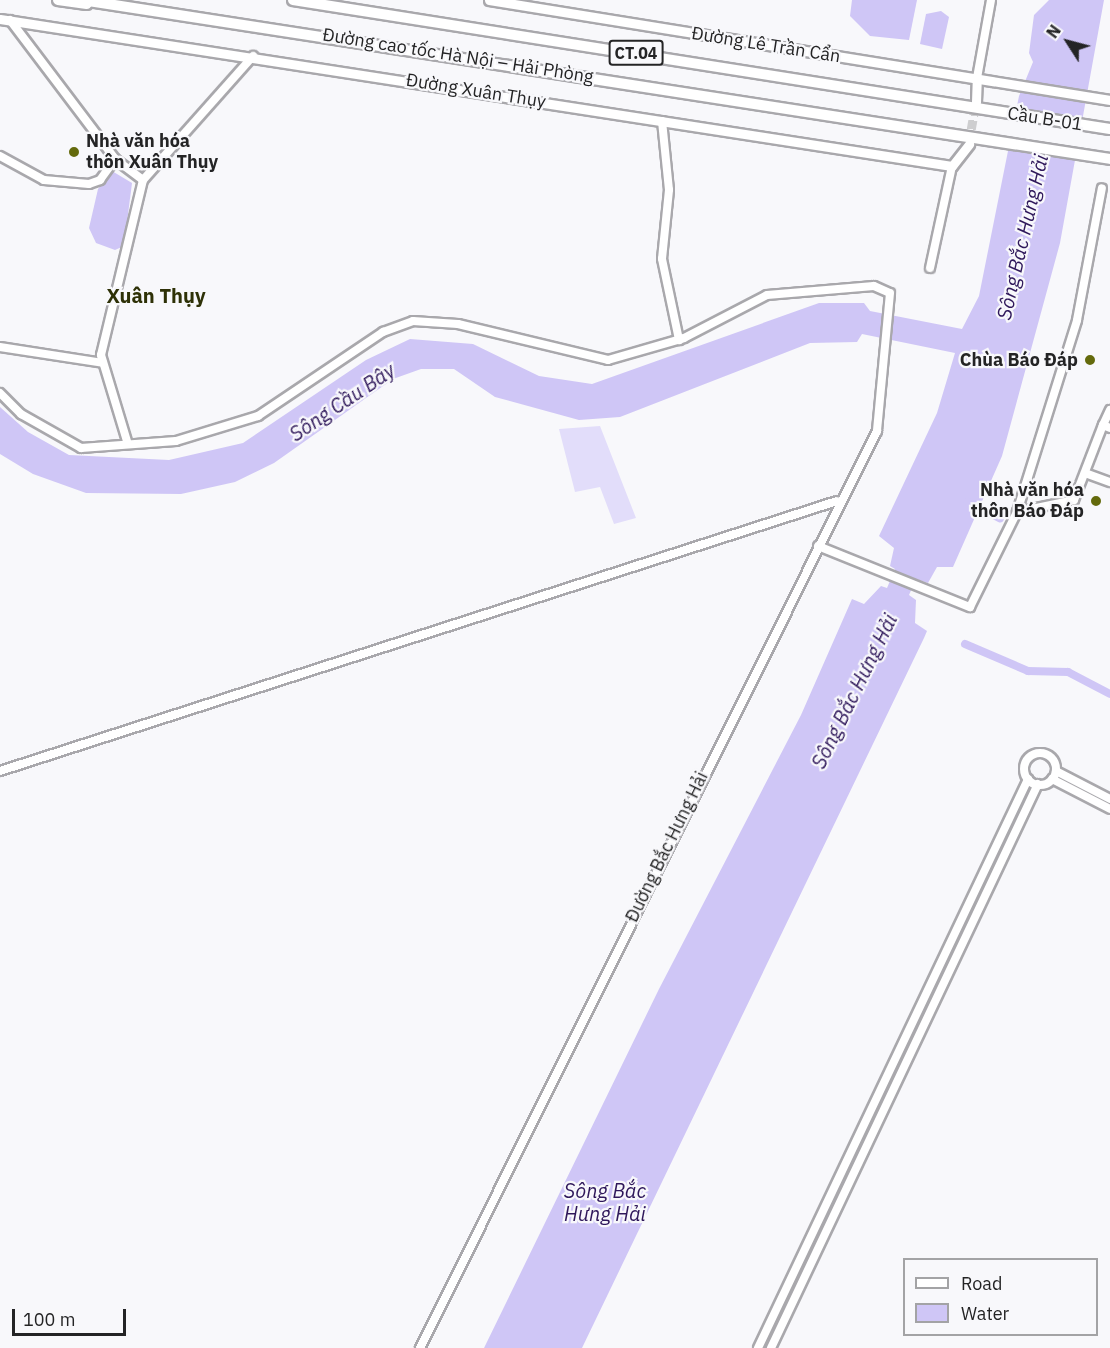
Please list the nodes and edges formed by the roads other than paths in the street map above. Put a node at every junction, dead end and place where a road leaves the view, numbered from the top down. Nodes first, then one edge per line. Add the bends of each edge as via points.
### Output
1 (58, 0) edge
2 (82, 0) edge
3 (292, 0) edge
4 (489, 0) edge
5 (990, 0) edge
6 (5, 20) edge
7 (253, 56) junction
8 (486, 59) junction
9 (977, 78) junction
10 (1109, 100) edge
11 (978, 105) junction
12 (662, 121) junction
13 (1110, 129) edge
14 (972, 141) junction
15 (0, 156) edge
16 (115, 159) junction
17 (1109, 159) edge
18 (952, 166) junction
19 (143, 180) junction
20 (1102, 188) dead end
21 (930, 268) dead end
22 (679, 340) junction
23 (0, 347) edge
24 (103, 363) junction
25 (0, 393) edge
26 (1110, 410) edge
27 (1107, 427) edge
28 (127, 441) junction
29 (1085, 473) junction
30 (1110, 482) edge
31 (837, 501) junction
32 (1017, 512) junction
33 (818, 546) junction
34 (0, 771) edge
35 (1056, 771) junction
36 (1028, 779) junction
37 (1052, 779) junction
38 (1038, 784) junction
39 (1110, 799) edge
40 (1110, 809) edge
41 (910, 1024) junction
42 (922, 1031) junction
43 (799, 1259) junction
44 (810, 1265) junction
45 (420, 1348) edge
46 (758, 1348) edge
47 (771, 1348) edge

1 - 8 highway
2 - 8 highway, Đường cao tốc Hà Nội – Hải Phòng / CT.04
3 - 11 highway, Đường cao tốc Hà Nội – Hải Phòng / CT.04
4 - 9 main road, Đường Lê Trần Cẩn
5 - 9 street
6 - 7 main road, Đường Xuân Thụy
6 - 16 street
7 - 12 main road, Đường Xuân Thụy
7 - 19 street
8 - 14 highway, Đường cao tốc Hà Nội – Hải Phòng / CT.04
9 - 10 main road, Đường Lê Trần Cẩn
9 - 11 main road
11 - 13 highway, Cầu B-01 / CT.04
12 - 18 main road, Đường Xuân Thụy
12 - 22 street via 669,190 662,259
14 - 17 highway, Cầu B-01 / CT.04
14 - 18 main road
15 - 16 street via 44,180 89,184 100,180
16 - 19 street
18 - 21 street
19 - 24 street
20 - 32 street via 1077,320
22 - 28 street via 608,360 450,323 397,326 242,424 176,441
22 - 31 street, Đường Bắc Hưng Hải via 780,293 874,286 891,292 877,431
23 - 24 street
24 - 28 street
25 - 28 street via 21,414 70,444 93,448
26 - 27 street
27 - 29 street
29 - 30 street
29 - 32 street via 1068,505
31 - 33 street, Đường Bắc Hưng Hải
31 - 34 street
32 - 33 street via 970,607
33 - 45 street, Đường Bắc Hưng Hải
35 - 36 street via 1051,756 1036,753 1025,764
35 - 37 street
35 - 39 street
36 - 38 street
36 - 41 street
37 - 38 street
37 - 40 street
38 - 42 street
41 - 42 street
41 - 43 street
42 - 44 street
43 - 44 street
43 - 46 street
44 - 47 street

